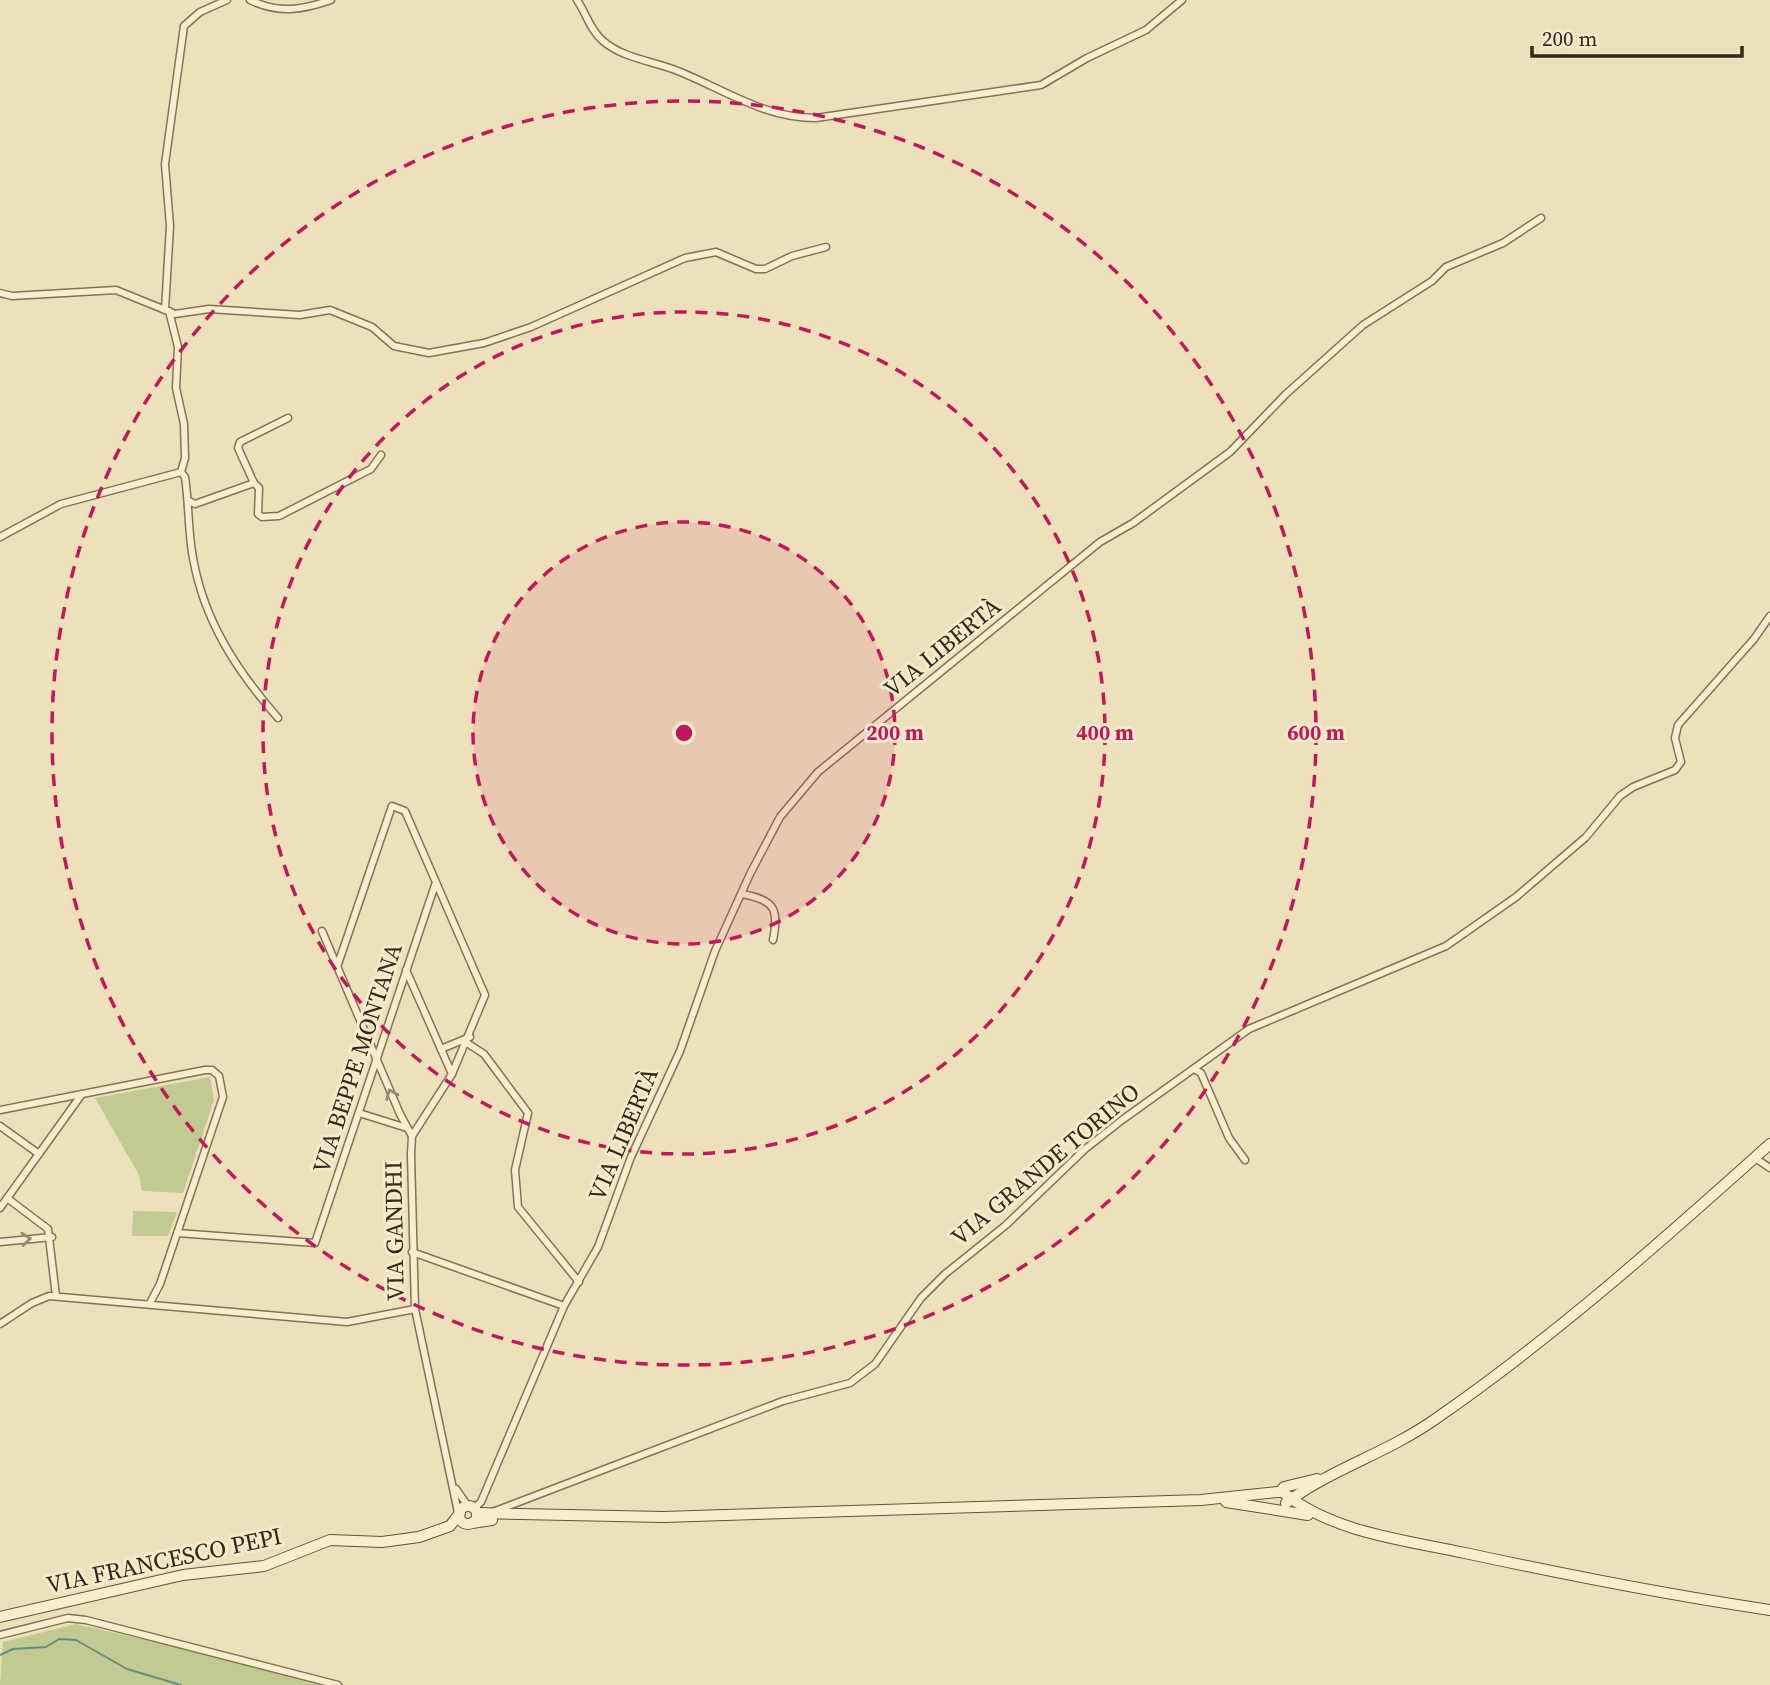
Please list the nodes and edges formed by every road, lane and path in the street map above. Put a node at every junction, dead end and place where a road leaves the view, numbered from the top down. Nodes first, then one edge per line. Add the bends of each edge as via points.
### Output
1 (227, 0) edge
2 (250, 0) edge
3 (331, 0) edge
4 (577, 0) edge
5 (1182, 0) edge
6 (1541, 218) dead end
7 (826, 247) dead end
8 (0, 293) edge
9 (167, 311) junction
10 (288, 418) dead end
11 (381, 455) dead end
12 (181, 472) junction
13 (254, 483) junction
14 (189, 501) junction
15 (0, 537) edge
16 (1770, 616) edge
17 (278, 718) dead end
18 (435, 885) junction
19 (742, 894) junction
20 (322, 931) dead end
21 (773, 940) dead end
22 (337, 967) junction
23 (406, 970) junction
24 (468, 1040) junction
25 (441, 1049) junction
26 (377, 1059) junction
27 (1194, 1069) junction
28 (452, 1074) junction
29 (82, 1094) junction
30 (0, 1110) edge
31 (359, 1113) junction
32 (0, 1126) edge
33 (407, 1128) junction
34 (412, 1136) junction
35 (1770, 1144) edge
36 (39, 1154) junction
37 (1755, 1158) junction
38 (1245, 1160) dead end
39 (1770, 1168) edge
40 (7, 1198) junction
41 (0, 1208) edge
42 (177, 1233) junction
43 (52, 1237) junction
44 (0, 1242) edge
45 (412, 1252) junction
46 (579, 1282) junction
47 (56, 1296) junction
48 (150, 1303) junction
49 (564, 1306) junction
50 (415, 1309) junction
51 (0, 1324) edge
52 (1328, 1477) junction
53 (452, 1481) junction
54 (1283, 1499) junction
55 (1201, 1500) junction
56 (516, 1502) junction
57 (512, 1514) junction
58 (531, 1514) junction
59 (467, 1515) junction
60 (488, 1515) junction
61 (1326, 1518) junction
62 (1770, 1610) edge
63 (0, 1617) edge
64 (0, 1635) edge
65 (338, 1685) edge

1 - 9 street via 200,12 184,26 164,176 170,213
2 - 3 street via 294,10
4 - 5 street via 595,33 615,49 679,71 745,104 806,118 1041,85 1146,30
6 - 19 street, VIA LIBERTÀ via 1503,243 1446,267 1363,325 1230,452 1100,542 818,772 780,817
7 - 9 street via 765,269 716,252 685,258 531,327 484,343 429,353 394,346 372,327 330,310 288,315
8 - 9 street via 116,290
9 - 12 street via 178,347 177,398 184,424 185,458
10 - 13 street via 240,442 238,448
11 - 13 street via 371,469 279,516 258,514 259,488
12 - 14 street
12 - 15 street via 61,504
13 - 14 street via 195,504
14 - 17 street via 193,558 204,602 248,683
16 - 27 street, VIA GRANDE TORINO via 1678,725 1679,766 1620,796 1594,830 1516,897 1446,946 1249,1029
18 - 22 street via 405,811 392,806
18 - 23 street, VIA BEPPE MONTANA
18 - 24 street, VIA GANDHI via 485,995
19 - 21 street via 774,908
19 - 46 street, VIA LIBERTÀ via 598,1247
20 - 22 street
22 - 26 street
23 - 25 street
23 - 26 street, VIA BEPPE MONTANA
24 - 25 street
24 - 28 street, VIA GANDHI
24 - 46 street via 528,1112 515,1170 517,1207
25 - 28 street
26 - 31 street, VIA BEPPE MONTANA
33 -> 26 street
27 - 38 street via 1201,1073 1229,1138
27 - 56 street, VIA GRANDE TORINO via 1084,1150 1006,1225 945,1274 921,1298 875,1364 850,1383 783,1401
28 - 34 street, VIA GANDHI
29 - 30 street
29 - 36 street
29 - 42 street via 212,1070 219,1076 223,1097
31 - 33 street
31 - 42 street, VIA BEPPE MONTANA via 315,1243
32 - 36 street
33 - 34 street
34 - 45 street, VIA GANDHI
35 - 37 main road
36 - 40 street
37 - 39 street
37 - 52 main road via 1576,1315 1432,1422
40 - 41 street
40 - 43 street via 44,1223
42 - 48 street
44 -> 43 street
43 - 47 street
45 - 49 street
45 - 50 street, VIA GANDHI
46 - 49 street, VIA LIBERTÀ
47 - 48 street
47 - 51 street via 32,1303
48 - 50 street via 347,1321
49 - 59 street, VIA LIBERTÀ via 481,1502
50 - 53 street, VIA GANDHI
52 - 54 main road
52 - 54 main road
53 - 59 street, VIA GANDHI
53 - 59 street
54 - 55 main road
54 - 55 main road via 1265,1492
54 - 61 main road
54 - 61 main road via 1298,1499 1301,1506
55 - 58 main road via 663,1517
56 - 57 street
56 - 60 street, VIA GRANDE TORINO
57 - 58 main road
57 - 60 main road
58 - 59 main road, VIA FRANCESCO PEPI
59 - 60 main road
59 - 63 main road, VIA FRANCESCO PEPI via 440,1535 382,1542 330,1540 264,1566 183,1575
61 - 62 main road via 1374,1533 1646,1591
64 - 65 street via 68,1618 86,1620

